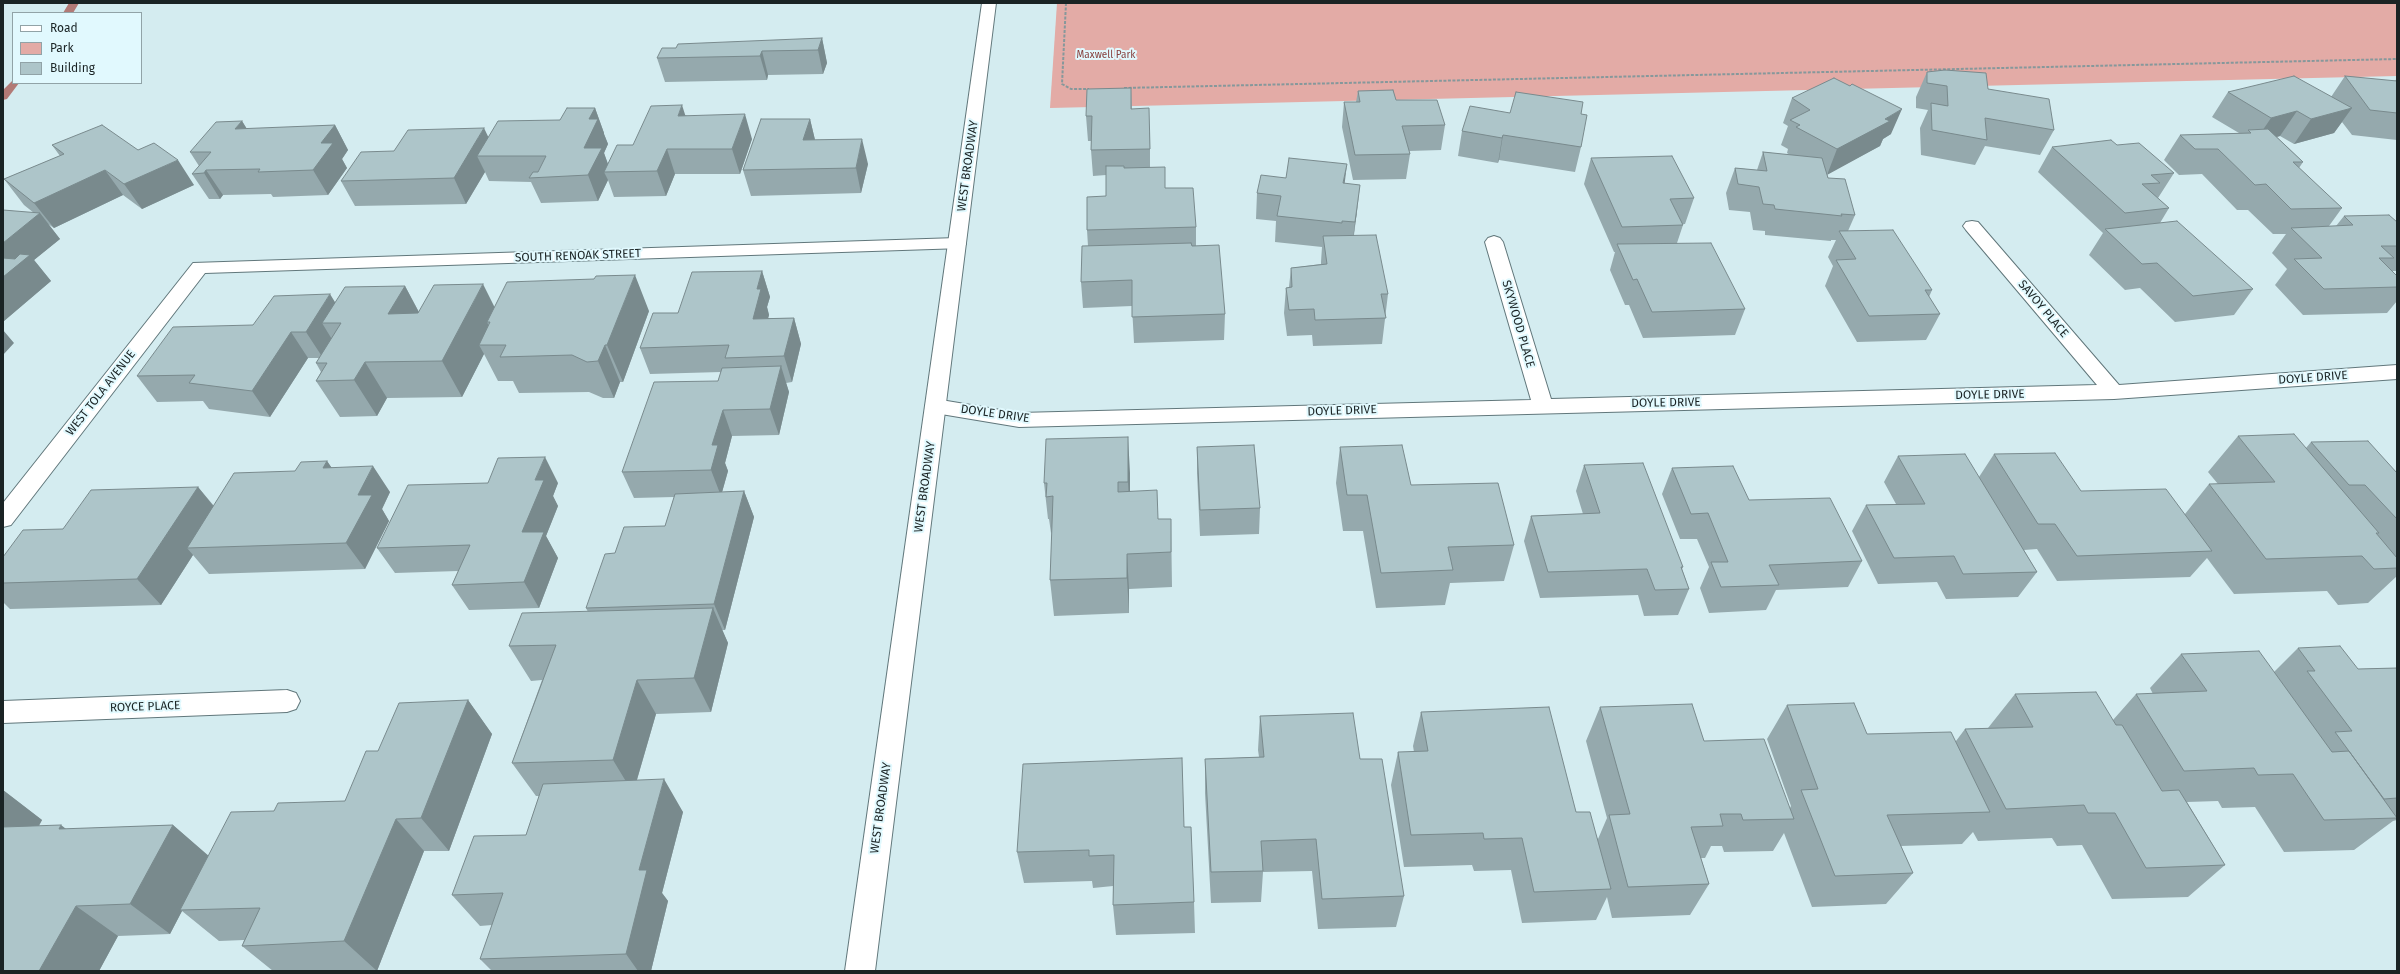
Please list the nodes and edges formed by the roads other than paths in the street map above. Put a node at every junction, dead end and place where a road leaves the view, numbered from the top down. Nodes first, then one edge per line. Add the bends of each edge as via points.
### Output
1 (989, 3) edge
2 (1972, 226) dead end
3 (1494, 242) dead end
4 (957, 244) junction
5 (200, 267) joint
6 (2397, 372) edge
7 (2114, 392) junction
8 (935, 406) junction
9 (1543, 406) junction
10 (3, 519) edge
11 (287, 701) dead end
12 (3, 712) edge
13 (860, 971) edge

1 - 4 street, WEST BROADWAY
2 - 7 street, SAVOY PLACE
3 - 9 street, SKYWOOD PLACE
4 - 5 street, SOUTH RENOAK STREET
4 - 8 street, WEST BROADWAY
5 - 10 street, WEST TOLA AVENUE
6 - 7 street, DOYLE DRIVE
7 - 9 street, DOYLE DRIVE
8 - 9 street, DOYLE DRIVE via 1019,420
8 - 13 street, WEST BROADWAY
11 - 12 street, ROYCE PLACE

